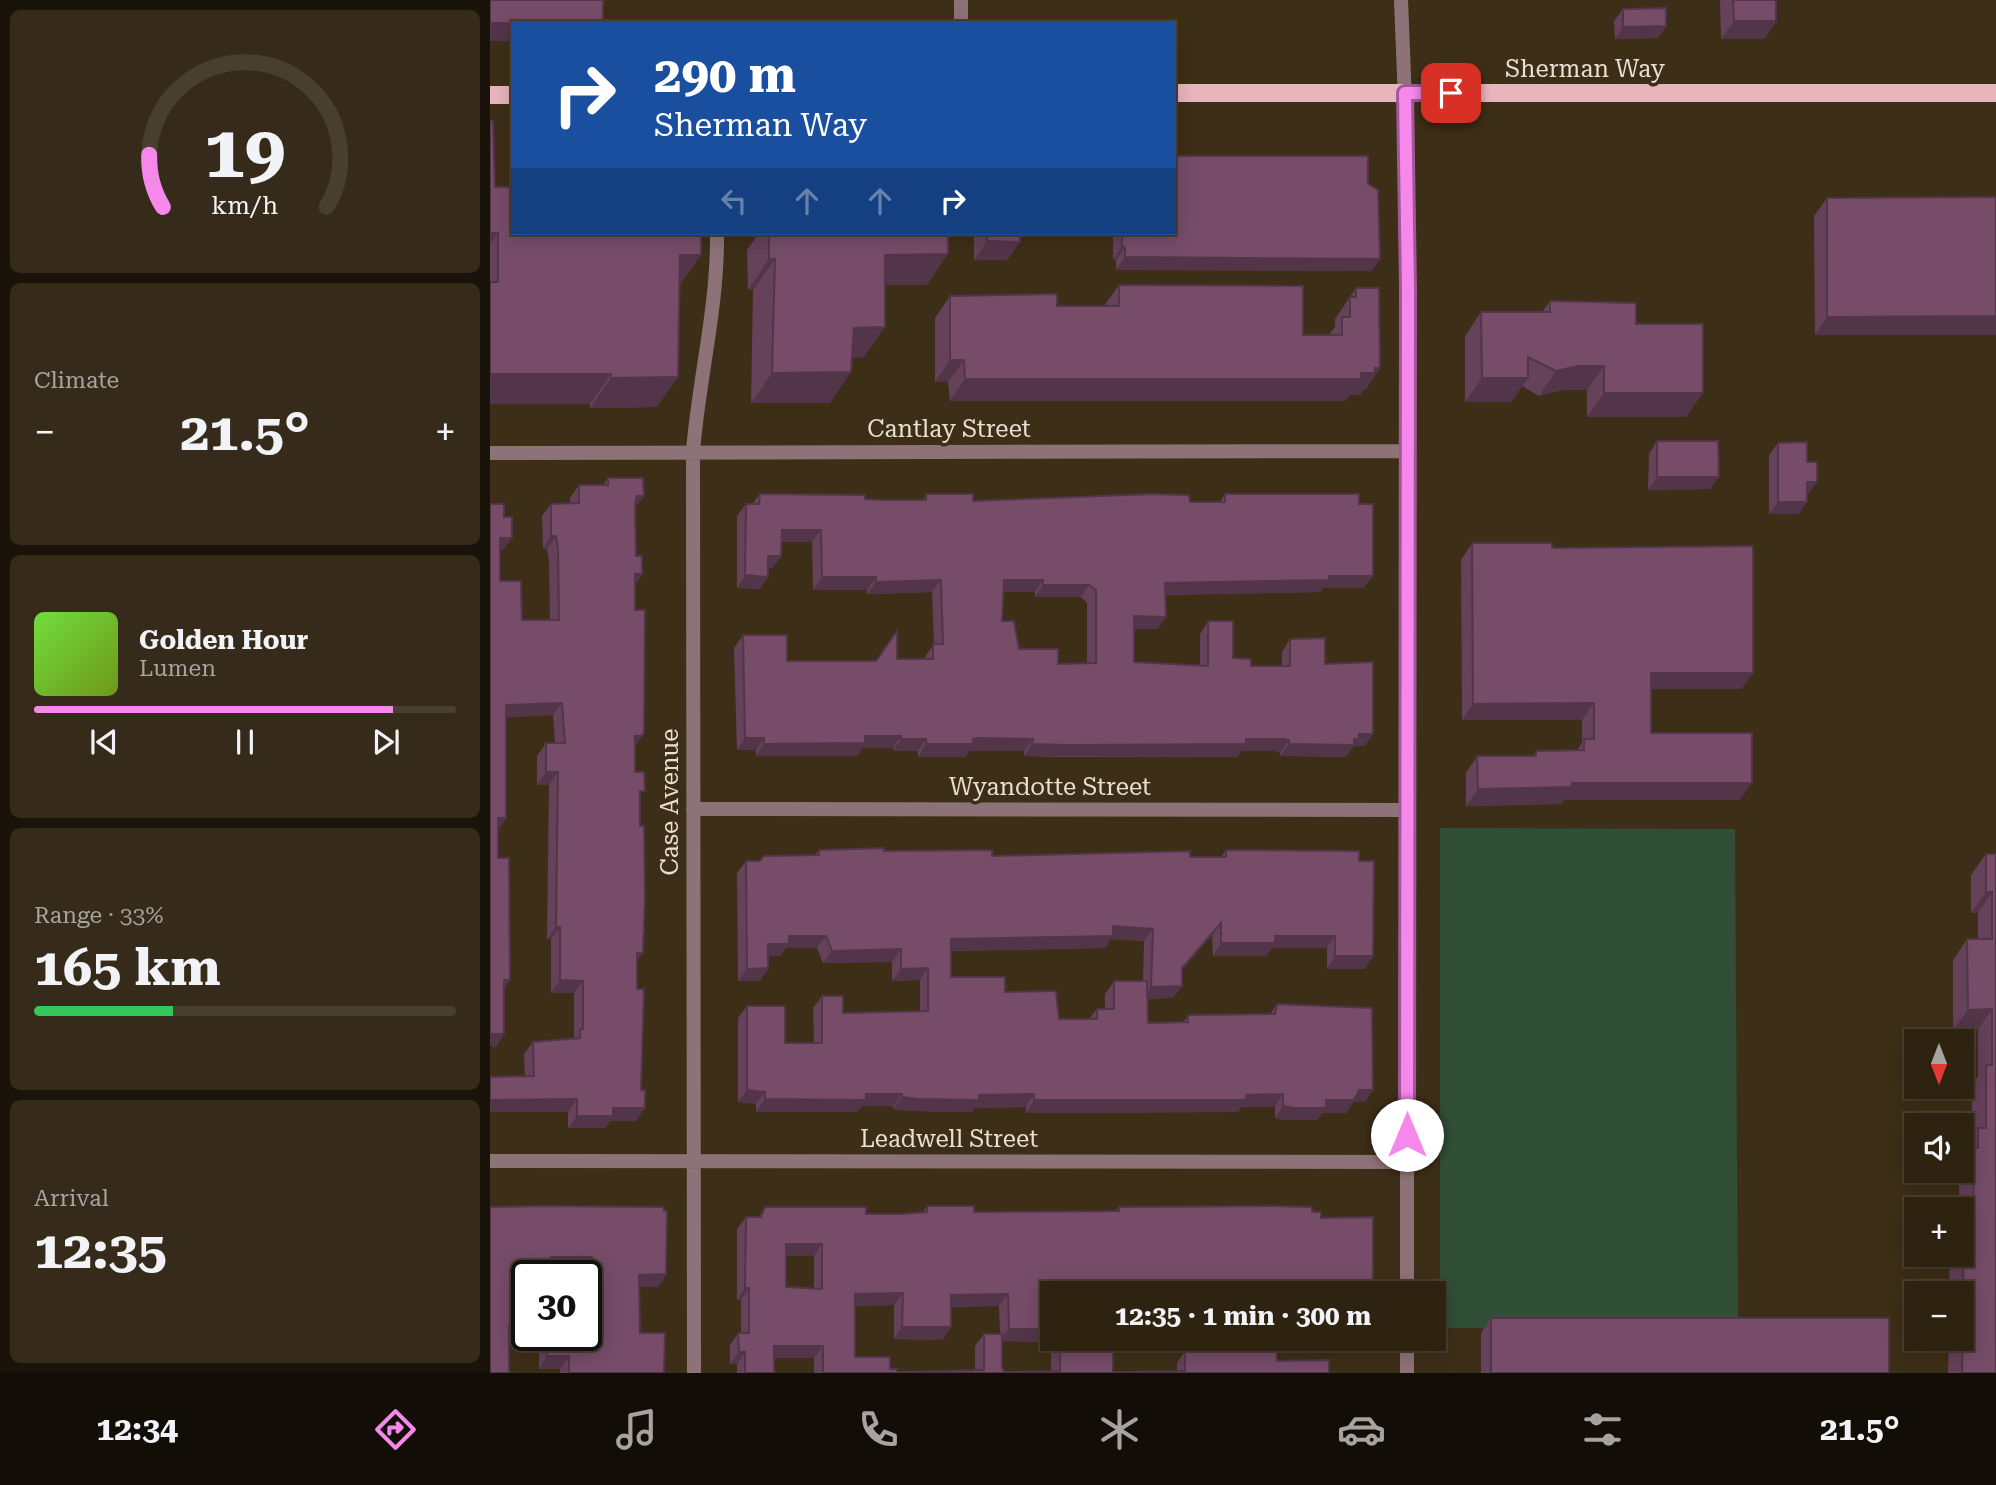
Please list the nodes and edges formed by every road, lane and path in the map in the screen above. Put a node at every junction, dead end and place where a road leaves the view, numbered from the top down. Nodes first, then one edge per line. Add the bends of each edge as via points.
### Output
1 (961, 0) edge
2 (1401, 0) edge
3 (961, 21) edge
4 (1176, 93) edge
5 (1405, 93) junction
6 (1996, 93) edge
7 (490, 95) edge
8 (511, 95) edge
9 (717, 235) edge
10 (693, 451) junction
11 (1407, 451) junction
12 (490, 453) edge
13 (693, 809) junction
14 (1408, 810) junction
15 (490, 1161) edge
16 (694, 1162) junction
17 (1407, 1162) junction
18 (1407, 1281) edge
19 (1407, 1351) edge
20 (694, 1373) edge
21 (1407, 1373) edge

1 - 3 street
2 - 5 street
4 - 5 main road, Sherman Way
5 - 6 main road, Sherman Way
5 - 11 street
7 - 8 main road
9 - 10 street, Case Avenue via 718,273
10 - 11 street, Cantlay Street
10 - 12 street, Cantlay Street
10 - 13 street, Case Avenue
11 - 14 street
13 - 14 street, Wyandotte Street
13 - 16 street, Case Avenue
14 - 17 street
15 - 16 street, Leadwell Street
16 - 17 street, Leadwell Street
16 - 20 street, Case Avenue
17 - 18 street
19 - 21 street

